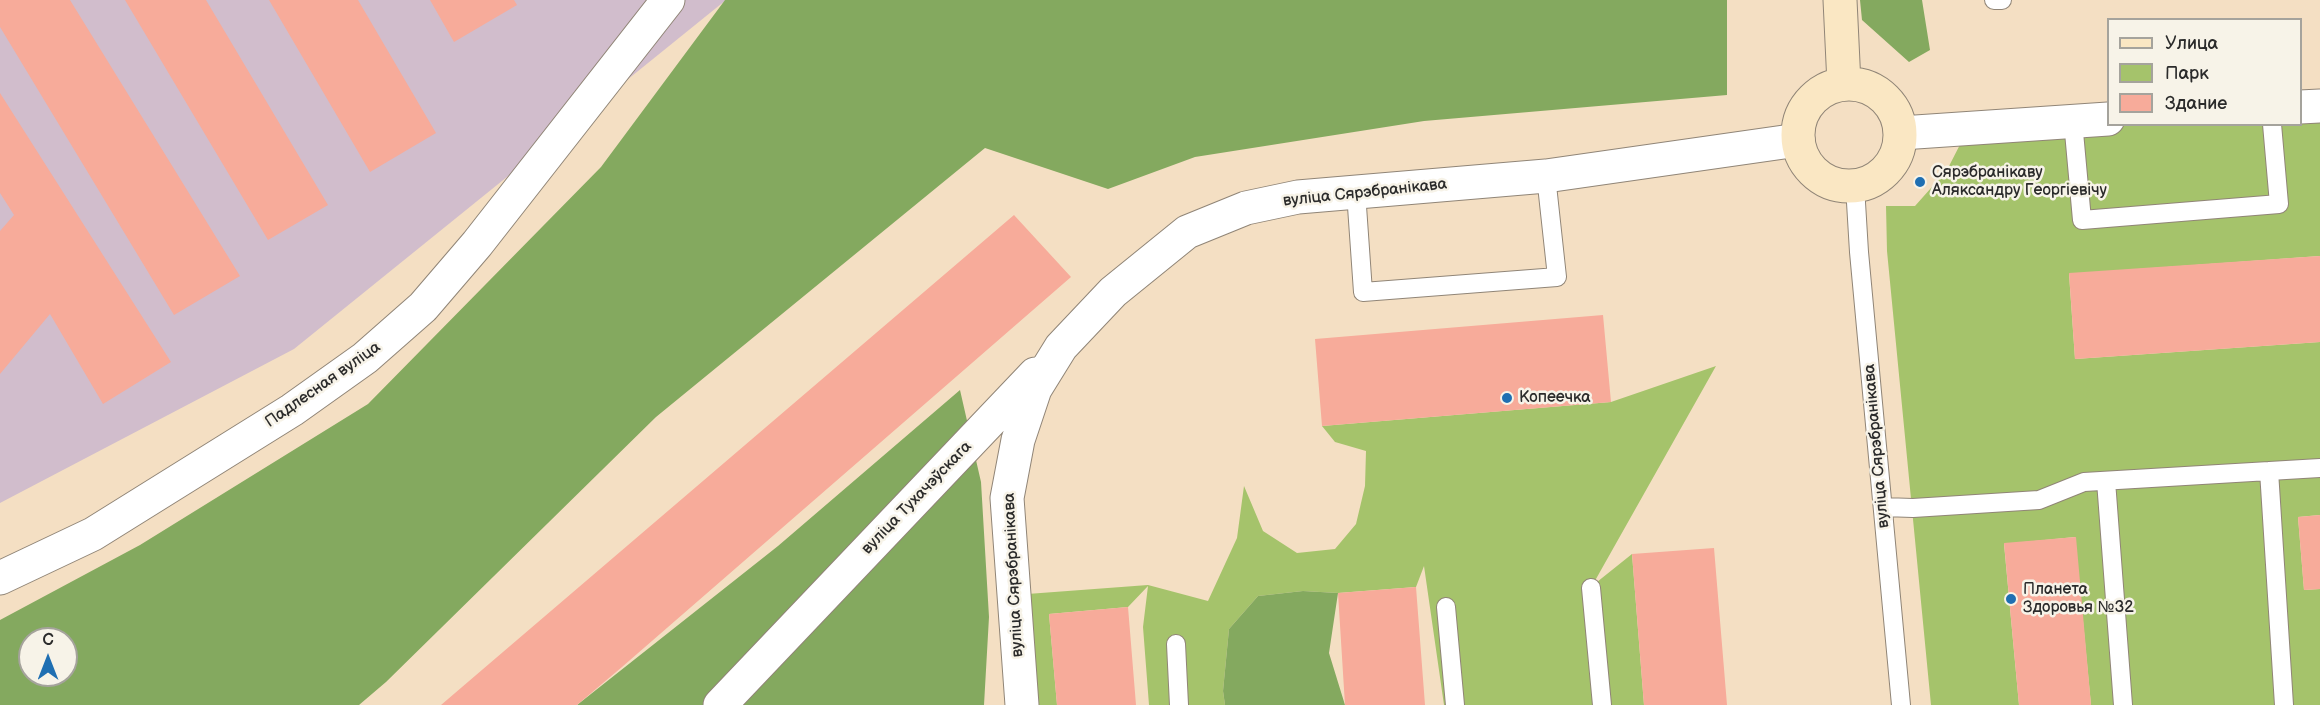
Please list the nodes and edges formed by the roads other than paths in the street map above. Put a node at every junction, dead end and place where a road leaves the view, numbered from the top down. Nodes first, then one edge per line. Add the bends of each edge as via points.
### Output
1 (668, 0) edge
2 (1840, 0) edge
3 (1994, 0) edge
4 (2002, 0) edge
5 (1844, 84) junction
6 (2320, 106) edge
7 (2302, 107) edge
8 (2107, 119) edge
9 (2073, 121) junction
10 (2272, 126) edge
11 (1901, 133) junction
12 (1798, 140) junction
13 (1546, 176) junction
14 (1855, 186) junction
15 (1356, 192) junction
16 (1113, 292) junction
17 (2320, 468) edge
18 (2269, 471) junction
19 (2106, 481) junction
20 (1882, 507) junction
21 (0, 578) edge
22 (1591, 588) dead end
23 (1446, 607) dead end
24 (1176, 645) dead end
25 (720, 705) edge
26 (1022, 705) edge
27 (1179, 705) edge
28 (1455, 705) edge
29 (1602, 705) edge
30 (1901, 705) edge
31 (2123, 705) edge
32 (2284, 705) edge

1 - 21 street, Падлесная вуліца via 477,244 423,307 366,358 292,410 93,534
2 - 5 street
3 - 4 lane
5 - 11 street via 1861,85 1889,102
5 - 12 street via 1828,88 1809,103 1798,124
6 - 7 street
8 - 9 street
9 - 10 lane via 2082,220 2279,204
9 - 11 street
11 - 14 street via 1893,162 1883,174
12 - 13 street, вуліца Сярэбранікава
12 - 14 street via 1811,170 1831,183
13 - 15 street, вуліца Сярэбранікава
13 - 15 lane via 1557,277 1363,292
14 - 20 lane, вуліца Сярэбранікава
15 - 16 street, вуліца Сярэбранікава via 1298,197 1246,208 1187,232
16 - 25 street, вуліца Тухачэўскага
16 - 26 street, вуліца Сярэбранікава via 1061,347 1035,389 1018,440 1007,498
17 - 18 lane
18 - 19 lane
18 - 32 lane
19 - 20 lane via 2084,482 2039,500
19 - 31 lane
20 - 30 lane, вуліца Сярэбранікава
22 - 29 lane
23 - 28 lane
24 - 27 lane

